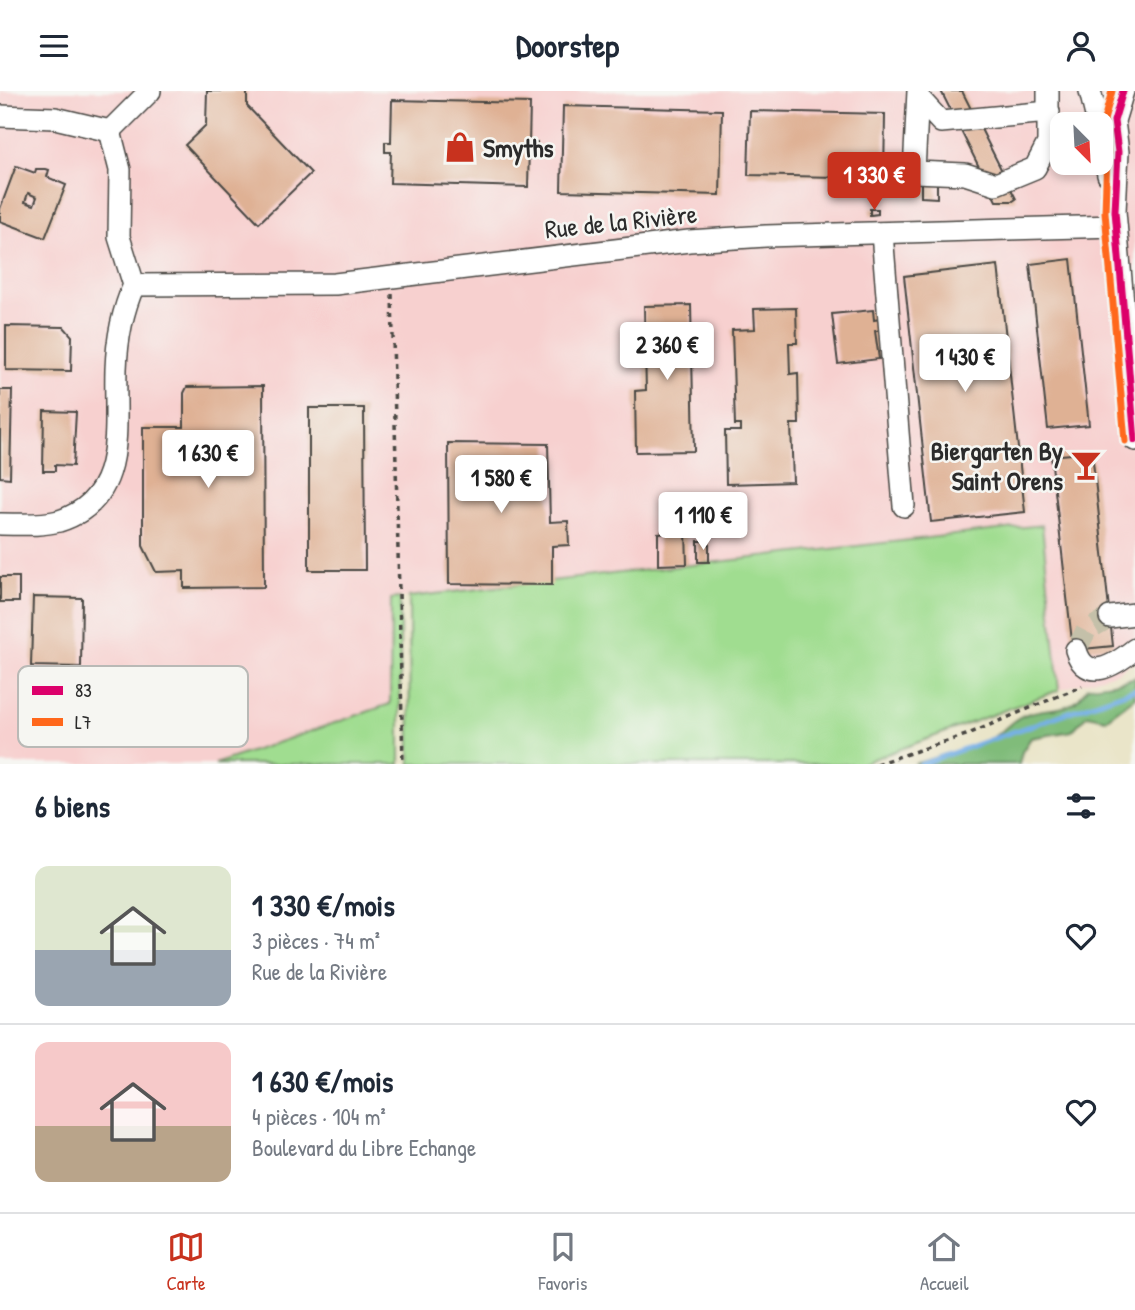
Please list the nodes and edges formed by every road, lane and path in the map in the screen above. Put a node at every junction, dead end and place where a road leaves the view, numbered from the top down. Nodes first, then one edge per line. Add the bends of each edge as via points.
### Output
1 (150, 91) edge
2 (1090, 91) edge
3 (1123, 91) edge
4 (919, 95) edge
5 (1049, 101) edge
6 (1095, 112) edge
7 (0, 116) edge
8 (110, 131) junction
9 (1108, 175) edge
10 (1116, 219) junction
11 (882, 233) junction
12 (391, 279) junction
13 (134, 285) junction
14 (1134, 414) edge
15 (1135, 440) edge
16 (904, 506) dead end
17 (0, 524) edge
18 (1135, 614) edge
19 (1110, 617) tunnel mouth
20 (1135, 649) edge
21 (1076, 650) dead end
22 (1093, 684) dead end
23 (403, 764) edge
24 (876, 764) edge

1 - 8 street
2 - 6 street
3 - 10 street via 1114,121
4 - 5 street via 941,121
4 - 5 street via 914,172 965,174 996,184 1035,168 1048,143
7 - 8 street via 55,118
8 - 13 street via 120,170 119,237
9 - 10 street
10 - 11 street, Rue de la Rivière
10 - 14 street
11 - 12 street, Rue de la Rivière via 689,240
11 - 16 street
12 - 13 street, Rue de la Rivière via 335,284
12 - 23 path
13 - 17 street via 123,311 116,366 115,459 102,490 60,520
14 - 15 street
18 - 19 street
20 - 21 street via 1111,666 1094,670 1086,668
22 - 24 path

